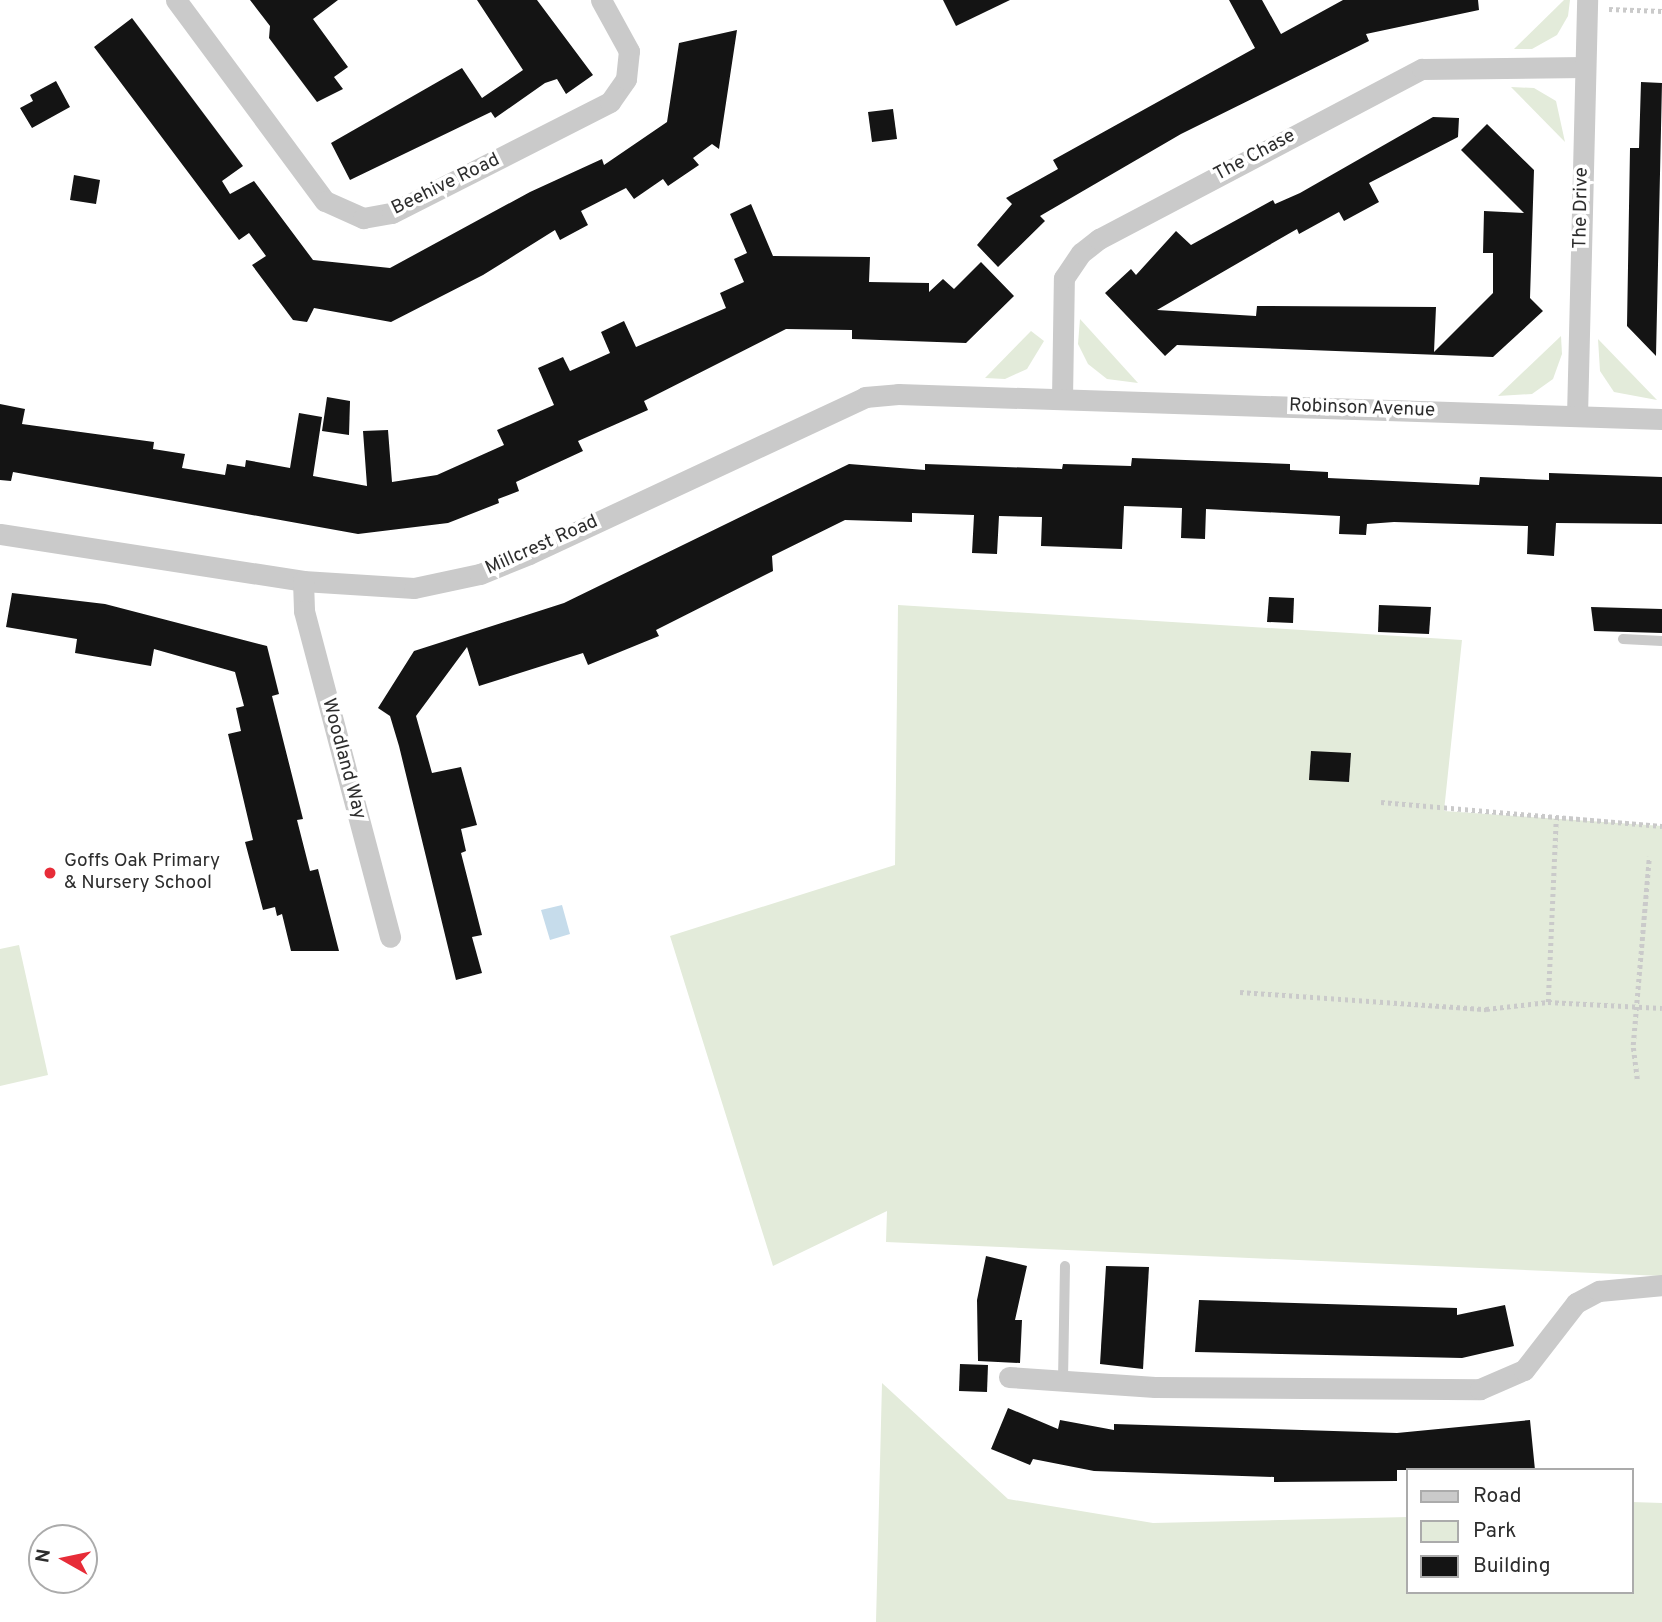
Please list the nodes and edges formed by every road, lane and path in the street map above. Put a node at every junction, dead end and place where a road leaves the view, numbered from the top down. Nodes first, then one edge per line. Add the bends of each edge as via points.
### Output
1 (176, 0) edge
2 (601, 0) edge
3 (1587, 4) edge
4 (1662, 11) edge
5 (1585, 67) junction
6 (1062, 399) junction
7 (1577, 416) junction
8 (1662, 419) edge
9 (0, 534) edge
10 (303, 581) junction
11 (1623, 639) dead end
12 (1662, 640) edge
13 (1381, 802) dead end
14 (1556, 818) junction
15 (1662, 826) edge
16 (1648, 857) dead end
17 (390, 937) dead end
18 (1240, 992) dead end
19 (1548, 1002) junction
20 (1662, 1008) edge
21 (1639, 1009) junction
22 (1637, 1079) dead end
23 (1065, 1266) dead end
24 (1662, 1285) edge
25 (1009, 1377) dead end
26 (1063, 1380) junction

1 - 2 street, Beehive Road via 325,201 363,218 393,213 610,102 626,79 629,51
3 - 4 path
3 - 5 street, The Drive
5 - 6 street, The Chase via 1422,69 1099,239 1081,253 1064,278
5 - 7 street, The Drive
6 - 7 street, Robinson Avenue
6 - 10 street, Millcrest Road via 865,397 480,574 414,588
7 - 8 street, Robinson Avenue
9 - 10 street, Millcrest Road
10 - 17 street, Woodland Way via 304,611
11 - 12 lane
13 - 14 path
14 - 15 path
14 - 19 path
16 - 21 path
18 - 19 path via 1486,1009
19 - 21 path
20 - 21 path
21 - 22 path via 1633,1045
23 - 26 lane
24 - 26 street via 1609,1289 1576,1303 1524,1370 1480,1388 1169,1387
25 - 26 street

